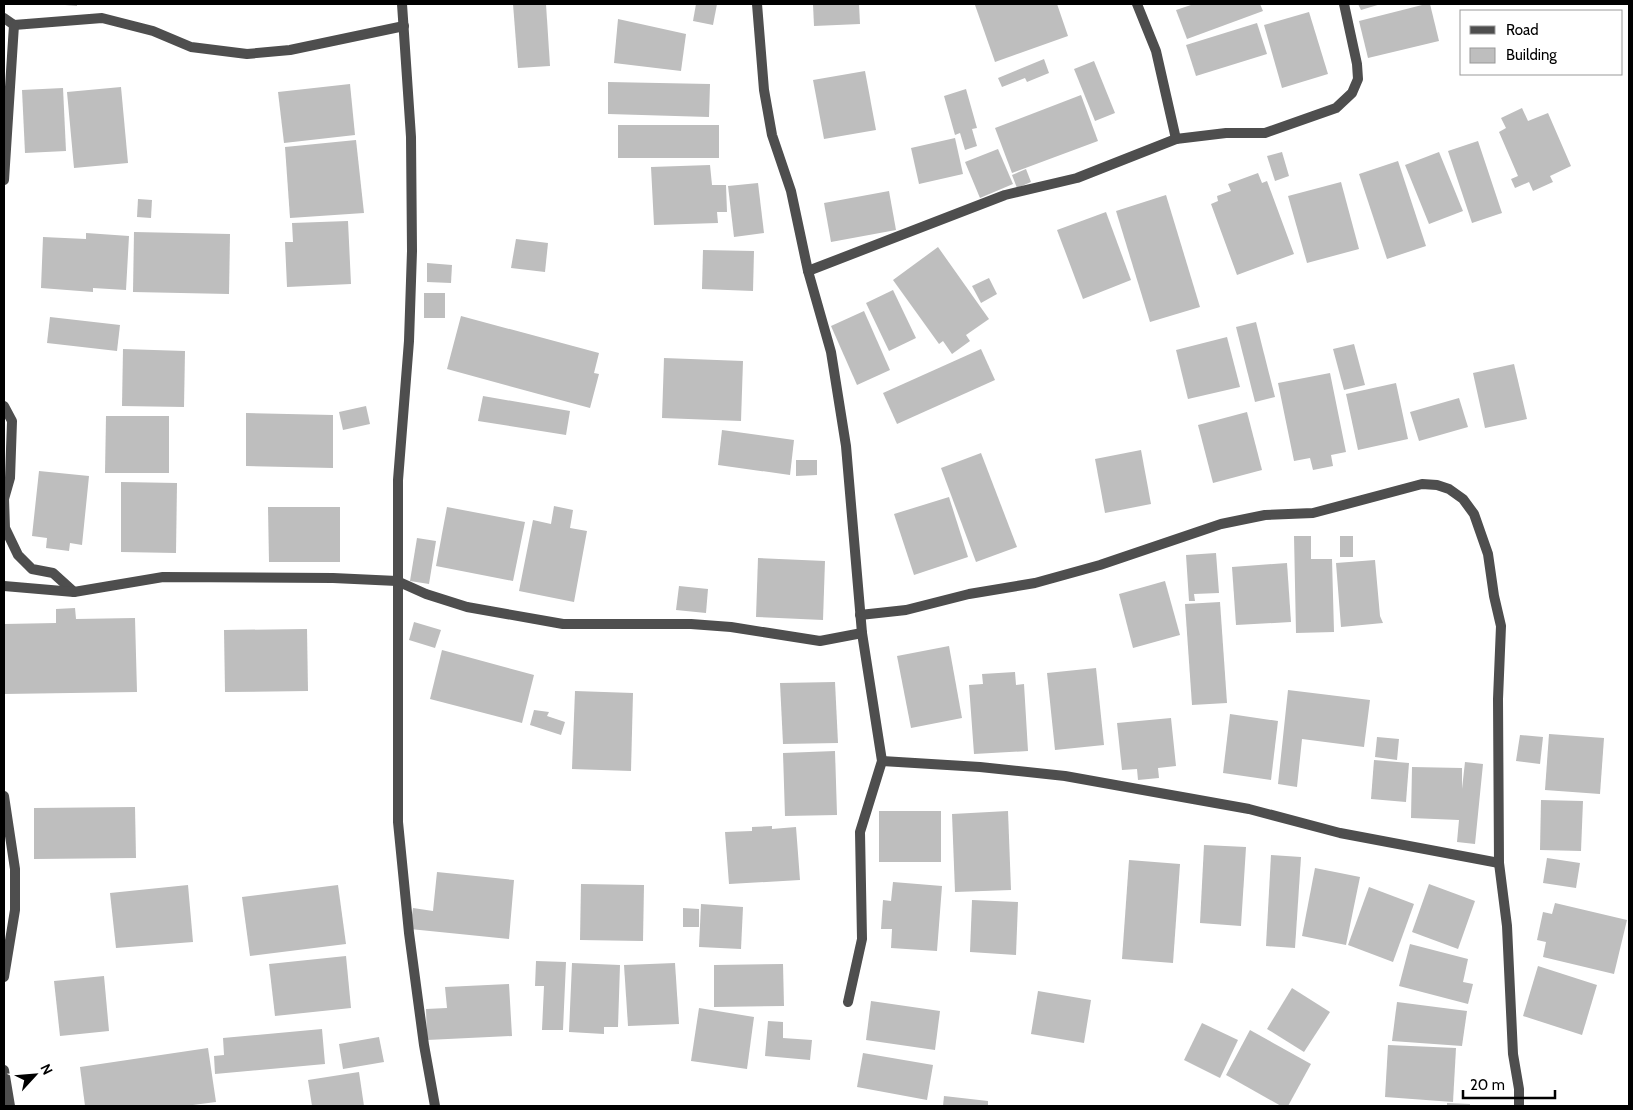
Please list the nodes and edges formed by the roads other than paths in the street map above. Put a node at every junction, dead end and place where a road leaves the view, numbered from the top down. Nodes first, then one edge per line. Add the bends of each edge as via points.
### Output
1 (402, 4) edge
2 (757, 4) edge
3 (1137, 4) edge
4 (1344, 4) edge
5 (4, 18) edge
6 (14, 25) junction
7 (404, 26) junction
8 (1176, 139) junction
9 (4, 180) edge
10 (808, 271) junction
11 (4, 406) edge
12 (397, 582) junction
13 (4, 586) edge
14 (74, 592) junction
15 (860, 614) junction
16 (862, 633) junction
17 (882, 761) junction
18 (4, 796) edge
19 (1499, 863) junction
20 (4, 977) edge
21 (848, 1002) dead end
22 (4, 1070) edge
23 (10, 1106) edge
24 (435, 1106) edge
25 (1519, 1106) edge

1 - 7 street
2 - 10 street via 764,90 772,135 791,191
3 - 8 street via 1156,51
4 - 8 street via 1358,79 1345,101 1323,114 1266,133 1226,133
5 - 6 street
6 - 7 street via 102,18 152,31 191,47 247,54 290,50
6 - 9 street
7 - 12 street via 411,137 412,251 398,480
8 - 10 street via 1078,178 1005,195
10 - 15 street via 831,352 846,446
11 - 14 street via 12,421 10,478 4,499 5,528 18,555 32,569 52,573
12 - 14 street via 333,578 164,577
12 - 16 street via 467,607 563,624 691,624 820,641
12 - 24 street via 398,822 409,933
13 - 14 street
15 - 16 street
15 - 19 street via 906,610 969,594 1035,583 1221,524 1265,515 1313,513 1422,484 1437,485 1463,499 1474,514 1488,554 1501,626
16 - 17 street
17 - 19 street via 1065,776 1249,809 1340,833
17 - 21 street via 860,832 862,939
18 - 20 street via 15,869 15,910
19 - 25 street via 1507,926 1513,1054 1520,1089
22 - 23 street

